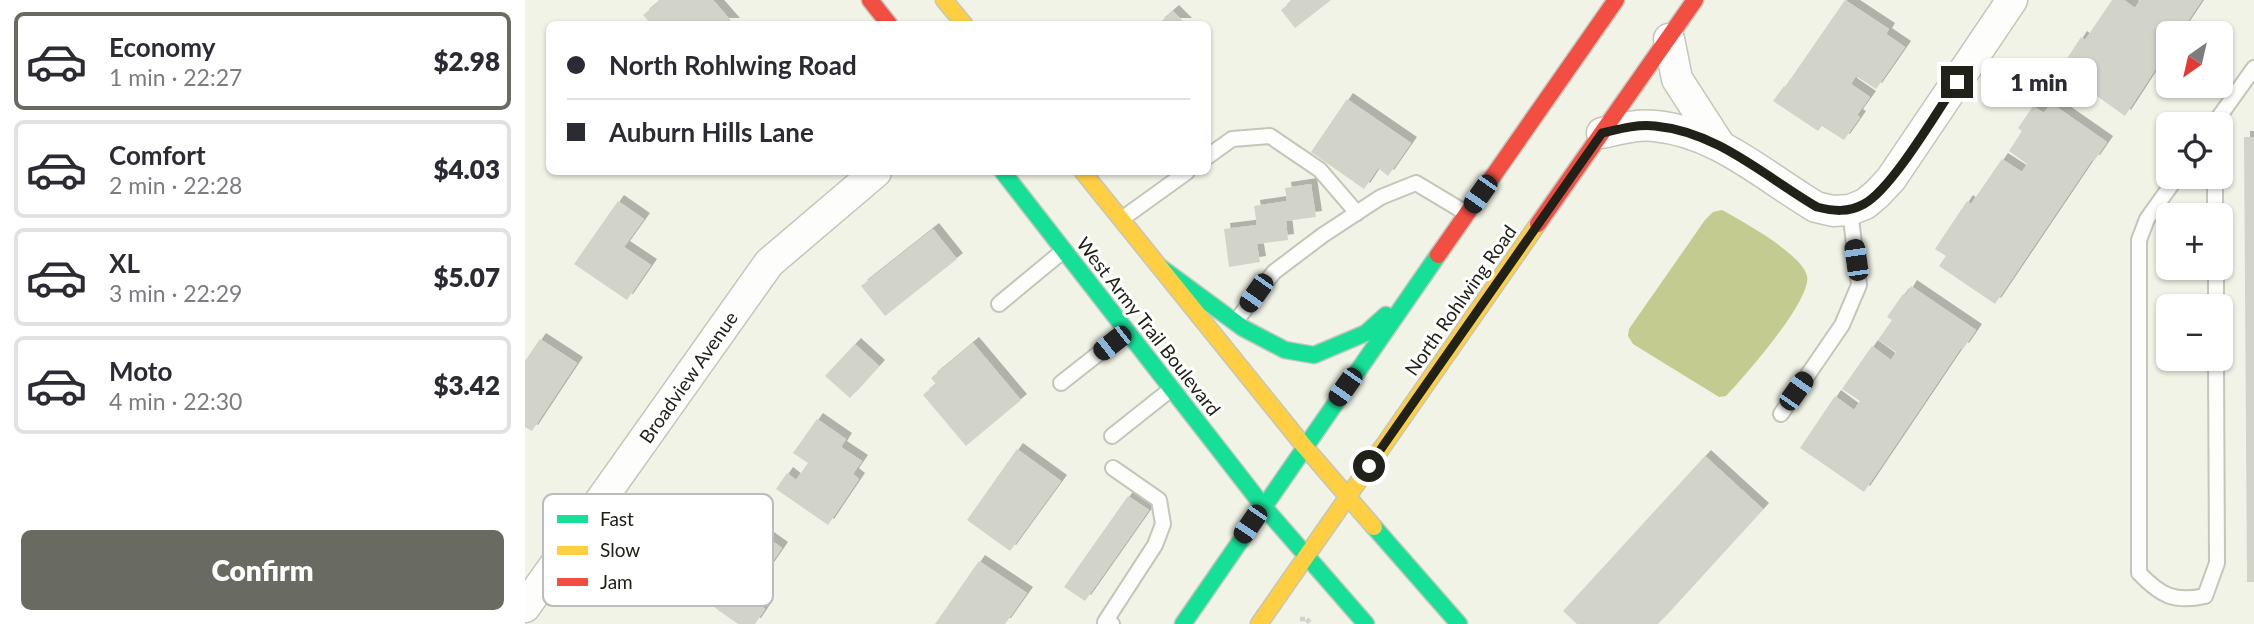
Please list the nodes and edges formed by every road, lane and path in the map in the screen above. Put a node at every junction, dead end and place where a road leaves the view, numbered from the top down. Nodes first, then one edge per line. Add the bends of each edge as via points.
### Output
1 (870, 0) edge
2 (944, 0) edge
3 (1616, 0) edge
4 (1695, 0) edge
5 (2011, 1) edge
6 (887, 21) edge
7 (962, 21) edge
8 (1669, 38) junction
9 (2254, 68) edge
10 (2223, 112) edge
11 (1602, 133) junction
12 (1719, 144) junction
13 (1211, 154) edge
14 (872, 175) edge
15 (1005, 175) edge
16 (1085, 175) edge
17 (1183, 175) edge
18 (2168, 189) edge
19 (1850, 210) junction
20 (1357, 213) junction
21 (1467, 213) junction
22 (1121, 219) junction
23 (1065, 251) junction
24 (1160, 267) junction
25 (1413, 290) junction
26 (999, 304) dead end
27 (1235, 323) junction
28 (1127, 331) junction
29 (2216, 371) edge
30 (1061, 383) dead end
31 (1171, 389) junction
32 (1781, 414) dead end
33 (1112, 436) dead end
34 (1304, 446) junction
35 (1113, 468) dead end
36 (605, 494) edge
37 (1348, 496) junction
38 (1263, 506) junction
39 (1308, 557) junction
40 (543, 582) edge
41 (525, 607) edge
42 (1112, 624) edge
43 (1183, 624) edge
44 (1259, 624) edge
45 (1366, 624) edge
46 (1459, 624) edge

1 - 6 main road
2 - 7 main road
3 - 21 main road
4 - 8 main road, North Rohlwing Road
5 - 19 street via 1891,178 1865,204
8 - 11 main road, North Rohlwing Road
8 - 12 street via 1677,79
9 - 10 lane
11 - 12 street via 1653,126
11 - 37 main road, North Rohlwing Road
12 - 19 street via 1817,207
13 - 20 lane via 1232,139 1271,136 1320,170
14 - 36 street, Broadview Avenue via 769,263
15 - 23 main road, West Army Trail Boulevard
16 - 22 main road
17 - 22 lane
18 - 29 lane via 2147,219 2139,240 2139,573 2156,591 2185,601 2205,596 2217,563
19 - 32 lane via 1859,285 1842,326
20 - 21 lane via 1416,183
20 - 27 lane via 1274,272
21 - 25 main road
22 - 24 main road
23 - 26 lane
23 - 28 main road, West Army Trail Boulevard
24 - 27 main road
24 - 34 main road
25 - 27 main road via 1366,333 1314,355 1285,350
25 - 34 main road
28 - 30 lane
28 - 31 main road, West Army Trail Boulevard
31 - 33 lane
31 - 38 main road, West Army Trail Boulevard
34 - 37 main road
34 - 38 main road
35 - 42 lane via 1159,500 1163,524 1155,545 1105,622
37 - 39 main road, North Rohlwing Road
37 - 46 main road
38 - 39 main road, West Army Trail Boulevard
38 - 43 main road
39 - 44 main road, North Rohlwing Road
39 - 45 main road, West Army Trail Boulevard
40 - 41 street, Broadview Avenue

